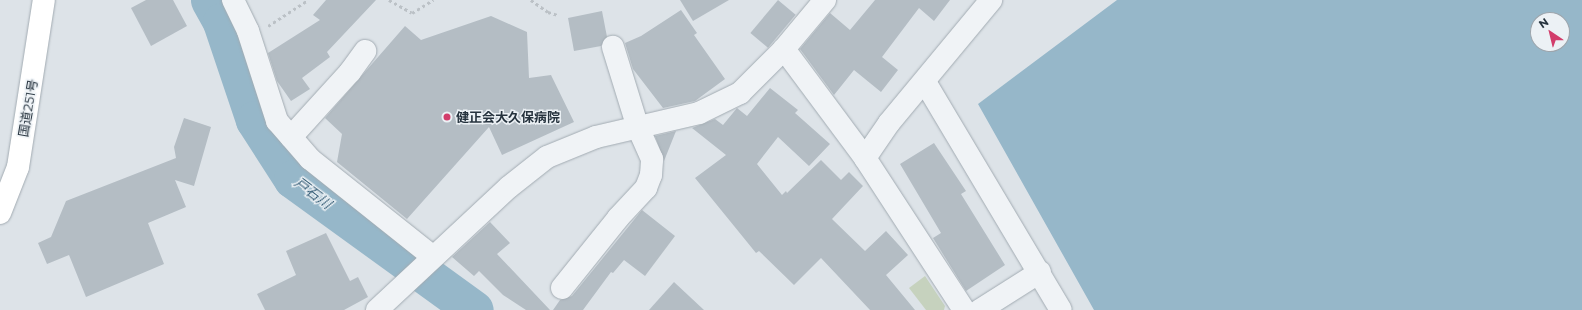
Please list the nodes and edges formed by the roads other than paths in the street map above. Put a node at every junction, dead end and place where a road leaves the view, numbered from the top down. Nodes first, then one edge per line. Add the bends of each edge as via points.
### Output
1 (44, 0) edge
2 (233, 0) edge
3 (825, 0) edge
4 (991, 0) edge
5 (612, 47) dead end
6 (784, 49) junction
7 (365, 51) dead end
8 (925, 82) junction
9 (638, 128) junction
10 (291, 137) junction
11 (865, 158) junction
12 (6, 184) edge
13 (0, 213) edge
14 (432, 256) junction
15 (1040, 272) junction
16 (562, 288) dead end
17 (377, 310) edge
18 (964, 310) edge
19 (980, 310) edge
20 (1061, 310) edge

1 - 12 highway, 国道251号 via 19,159
2 - 10 street via 248,31 277,121
3 - 6 street
4 - 8 street
5 - 9 street
6 - 9 street via 740,93 699,113
6 - 11 street
7 - 10 street via 350,72
8 - 11 street via 889,123
8 - 15 street
9 - 14 street via 596,137 547,157 509,187
9 - 16 street via 652,159 652,175 646,188 618,218
10 - 14 street via 310,160
11 - 18 street
12 - 13 highway, 国道251号
14 - 17 street
15 - 19 street
15 - 20 street

